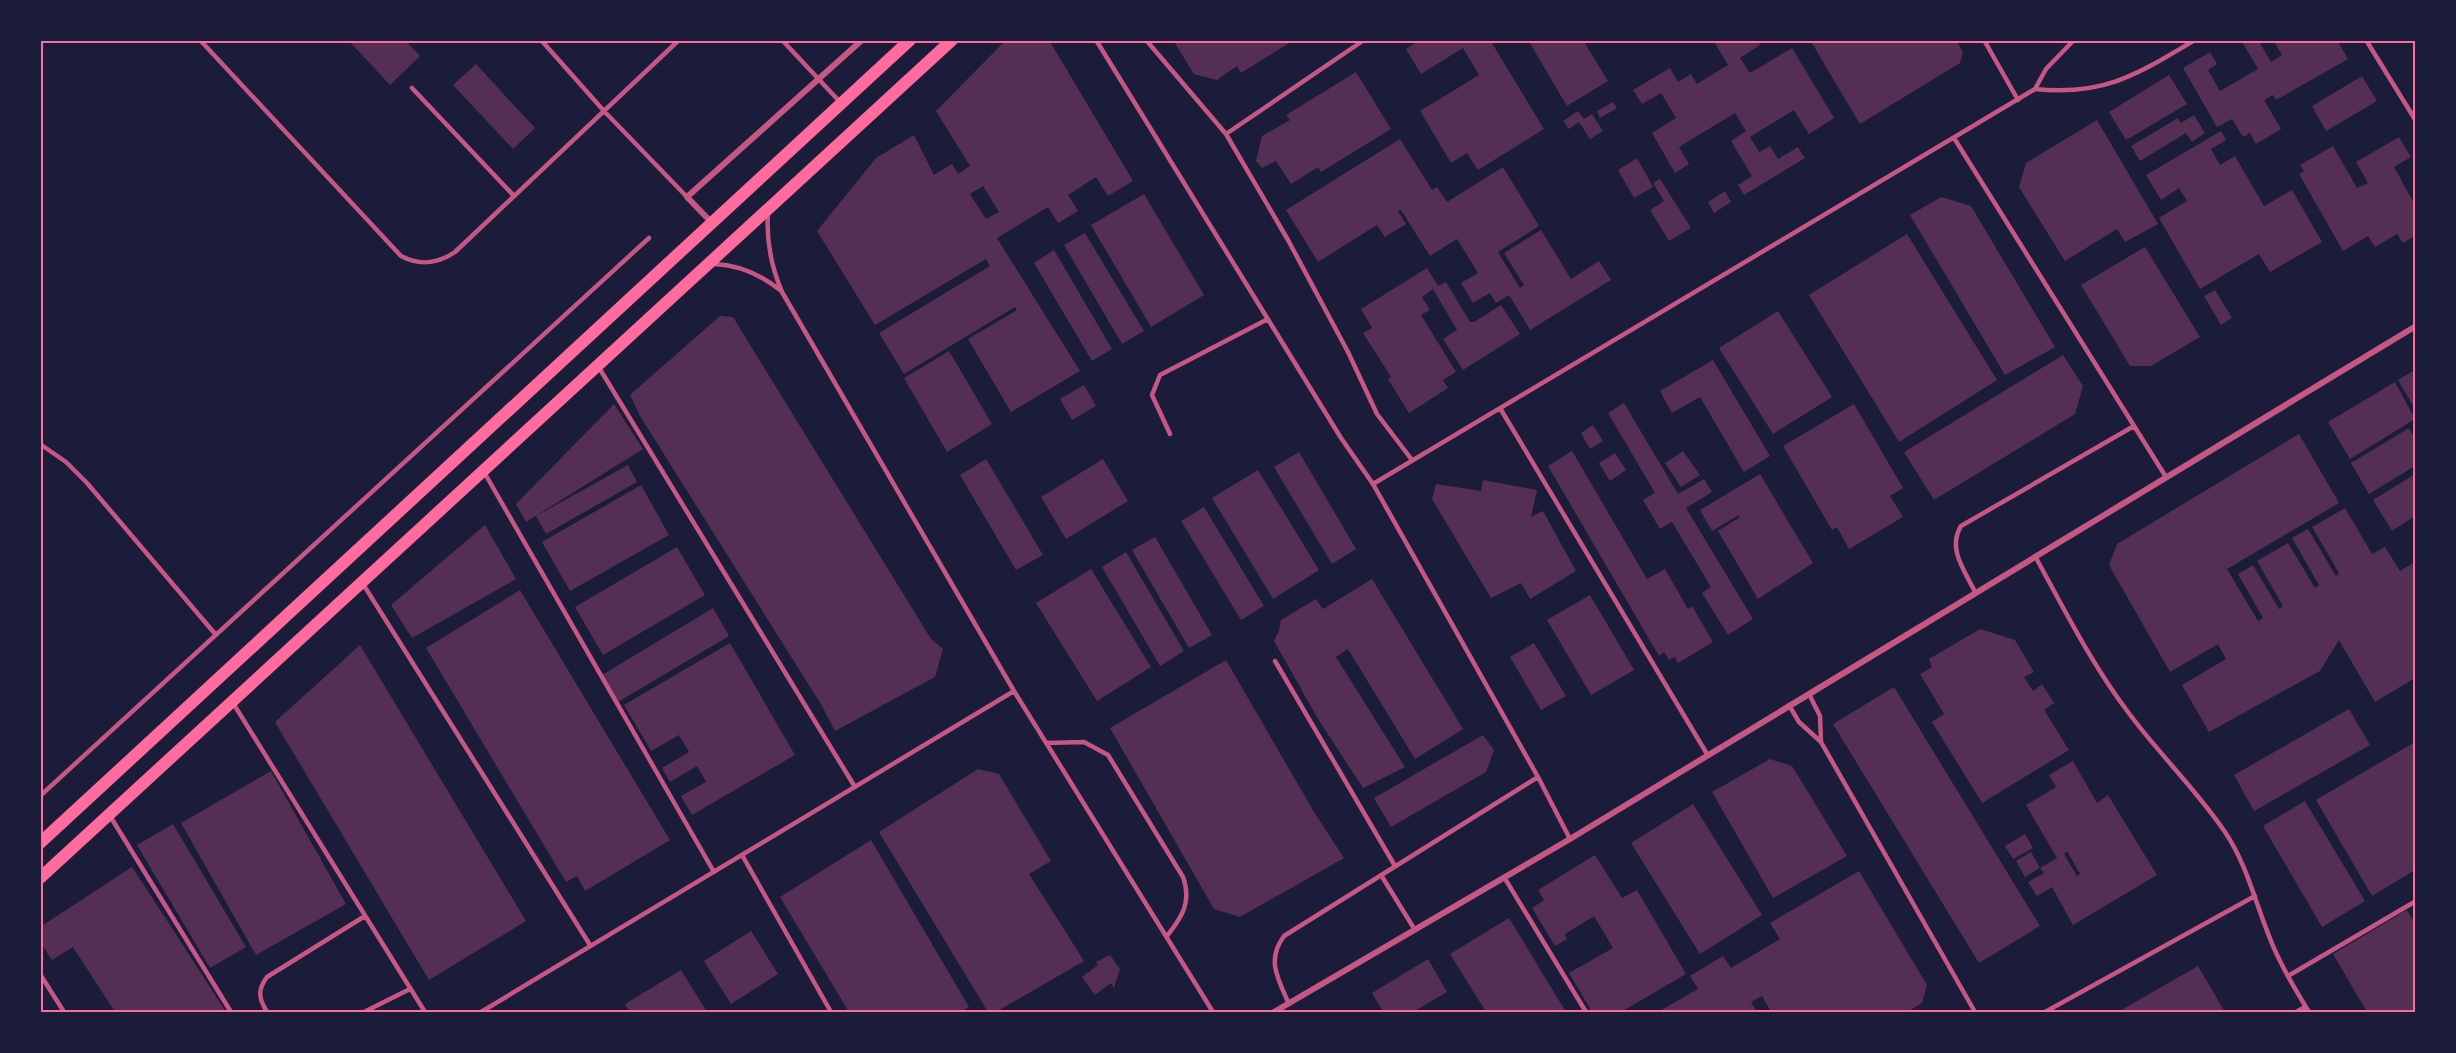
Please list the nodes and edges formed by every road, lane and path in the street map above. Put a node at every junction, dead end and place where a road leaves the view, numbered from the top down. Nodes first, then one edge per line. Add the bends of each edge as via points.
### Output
1 (200, 40) edge
2 (542, 40) edge
3 (679, 40) edge
4 (783, 40) edge
5 (862, 40) edge
6 (910, 40) edge
7 (952, 40) edge
8 (1096, 40) edge
9 (1146, 40) edge
10 (1364, 40) edge
11 (1984, 40) edge
12 (2074, 40) edge
13 (2195, 40) edge
14 (2366, 40) edge
15 (819, 79) junction
16 (412, 88) dead end
17 (2035, 89) junction
18 (2018, 100) junction
19 (842, 104) junction
20 (604, 111) junction
21 (2415, 121) edge
22 (1226, 134) junction
23 (1954, 138) junction
24 (514, 196) junction
25 (687, 197) junction
26 (769, 207) junction
27 (713, 224) junction
28 (649, 238) dead end
29 (710, 263) junction
30 (782, 292) junction
31 (1268, 319) junction
32 (2415, 326) edge
33 (598, 366) junction
34 (1500, 408) junction
35 (2134, 426) junction
36 (1170, 434) dead end
37 (40, 444) edge
38 (1412, 460) junction
39 (484, 472) junction
40 (2166, 477) junction
41 (1372, 484) junction
42 (2035, 556) junction
43 (363, 583) junction
44 (1975, 592) junction
45 (216, 635) junction
46 (1275, 661) dead end
47 (1014, 691) junction
48 (1808, 692) junction
49 (233, 703) junction
50 (1789, 704) junction
51 (1046, 742) junction
52 (1821, 742) junction
53 (1707, 754) junction
54 (1538, 777) junction
55 (855, 787) junction
56 (40, 796) edge
57 (110, 816) junction
58 (1570, 839) junction
59 (40, 843) edge
60 (742, 855) junction
61 (1395, 866) junction
62 (714, 872) junction
63 (1381, 875) junction
64 (1504, 877) junction
65 (40, 878) edge
66 (2255, 896) junction
67 (2415, 901) edge
68 (365, 916) junction
69 (1415, 930) junction
70 (1167, 936) junction
71 (590, 945) junction
72 (40, 974) edge
73 (2288, 976) junction
74 (410, 989) junction
75 (1289, 1004) junction
76 (2305, 1007) junction
77 (64, 1012) edge
78 (231, 1012) edge
79 (267, 1012) edge
80 (364, 1012) edge
81 (425, 1012) edge
82 (481, 1012) edge
83 (831, 1012) edge
84 (1213, 1012) edge
85 (1274, 1012) edge
86 (1586, 1012) edge
87 (1975, 1012) edge
88 (2044, 1012) edge
89 (2296, 1012) edge
90 (2309, 1012) edge

1 - 24 lane via 401,256 409,260 428,263 447,258
2 - 20 lane
3 - 20 lane
4 - 15 lane
5 - 15 street
6 - 19 main road
7 - 26 main road
8 - 31 lane
9 - 22 lane
10 - 22 lane
11 - 18 lane
12 - 17 lane via 2046,69
13 - 17 lane via 2139,73 2106,86 2071,91
14 - 21 lane
15 - 19 lane
15 - 25 street
16 - 24 lane
17 - 18 lane
18 - 23 lane
19 - 27 main road
20 - 24 lane
20 - 25 lane
22 - 38 lane via 1288,240 1377,414
23 - 34 lane
23 - 35 lane
25 - 27 street
26 - 29 main road
26 - 30 lane via 770,259
27 - 59 main road
28 - 45 lane
29 - 30 lane via 756,273
29 - 33 main road
30 - 47 lane
31 - 36 lane via 1160,375 1152,395
31 - 41 lane
32 - 40 street
33 - 39 main road
33 - 55 lane
34 - 38 lane
34 - 53 lane
35 - 40 lane
35 - 44 lane via 1961,526 1954,544 1956,554
37 - 45 lane via 87,483
38 - 41 lane
39 - 43 main road
39 - 62 lane
40 - 42 street
41 - 54 lane
42 - 44 street
42 - 66 lane via 2106,681 2226,833
43 - 49 main road
43 - 71 lane
44 - 48 street
45 - 56 lane
46 - 61 lane
47 - 51 lane
47 - 55 lane
48 - 50 street
48 - 52 lane via 1820,716
49 - 57 main road
49 - 68 lane
50 - 52 lane via 1799,722
50 - 53 street
51 - 70 lane
51 - 70 lane via 1084,742 1108,755 1186,886 1183,917
52 - 87 lane
53 - 58 street
54 - 58 lane
54 - 61 lane
55 - 60 lane
57 - 65 main road
57 - 78 lane
58 - 64 street
60 - 62 lane
60 - 83 lane
61 - 63 lane
62 - 71 lane
63 - 69 lane
63 - 75 lane via 1293,930 1278,944 1276,975
64 - 69 street
64 - 86 lane
66 - 73 lane
66 - 88 lane
67 - 73 lane
68 - 74 lane
68 - 79 lane via 267,977 260,993
69 - 75 street
70 - 84 lane
71 - 82 lane
72 - 77 lane
73 - 76 lane
74 - 80 lane
74 - 81 lane
75 - 85 street
76 - 89 lane
76 - 90 lane

